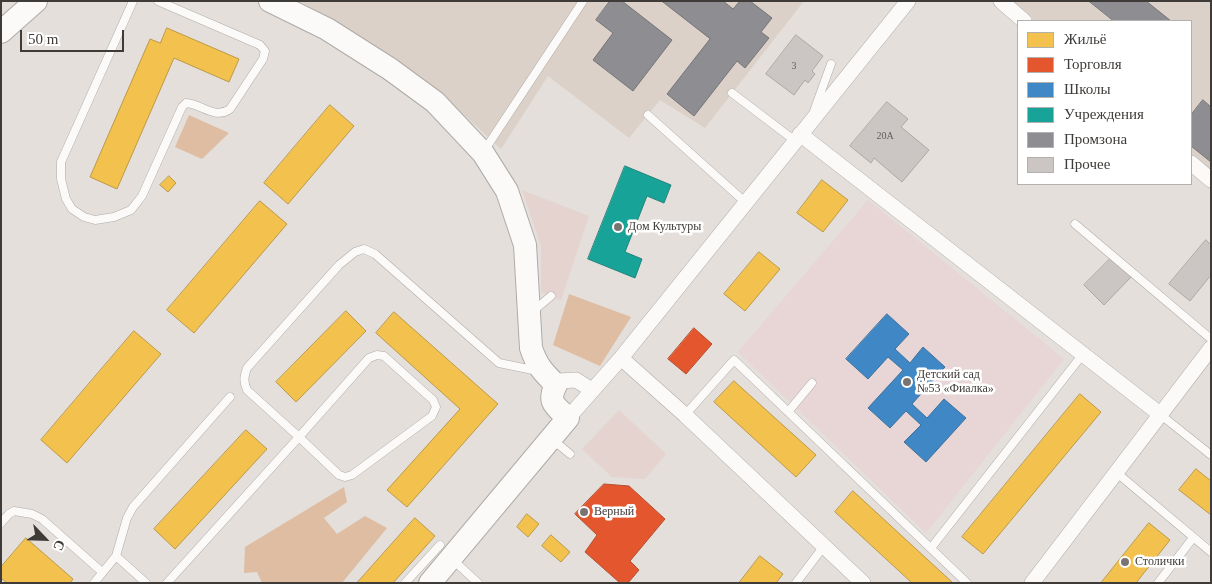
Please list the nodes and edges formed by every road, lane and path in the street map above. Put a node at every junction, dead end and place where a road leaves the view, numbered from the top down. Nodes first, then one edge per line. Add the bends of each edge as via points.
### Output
1 (36, 1) edge
2 (133, 1) edge
3 (158, 1) edge
4 (270, 1) edge
5 (583, 1) edge
6 (908, 1) edge
7 (1000, 1) edge
8 (1023, 20) edge
9 (1, 32) edge
10 (831, 64) dead end
11 (732, 93) dead end
12 (648, 114) dead end
13 (811, 120) junction
14 (797, 137) junction
15 (483, 153) junction
16 (1192, 164) edge
17 (1211, 180) edge
18 (745, 202) junction
19 (1076, 224) dead end
20 (551, 296) dead end
21 (530, 313) junction
22 (1211, 339) edge
23 (1211, 348) edge
24 (1083, 354) junction
25 (621, 358) junction
26 (549, 378) junction
27 (812, 383) dead end
28 (592, 390) junction
29 (230, 397) dead end
30 (788, 412) junction
31 (685, 415) junction
32 (1161, 415) junction
33 (568, 418) junction
34 (298, 437) junction
35 (551, 439) junction
36 (570, 454) dead end
37 (1211, 455) edge
38 (1117, 473) junction
39 (1, 523) edge
40 (1193, 538) junction
41 (824, 546) junction
42 (931, 548) junction
43 (445, 552) junction
44 (1211, 552) edge
45 (116, 556) junction
46 (102, 572) junction
47 (94, 583) edge
48 (146, 583) edge
49 (168, 583) edge
50 (405, 583) edge
51 (430, 583) edge
52 (478, 583) edge
53 (796, 583) edge
54 (863, 583) edge
55 (967, 583) edge
56 (1032, 583) edge
57 (1158, 583) edge

1 - 9 street
2 - 3 lane via 61,162 61,179 72,209 94,220 131,210 142,196 186,103 224,114 263,59 265,51 260,46
4 - 15 street via 312,15 327,29 390,69 435,102
5 - 15 lane
6 - 13 street
7 - 8 street
10 - 13 lane
11 - 14 lane
12 - 18 lane
13 - 14 street
14 - 18 street
14 - 24 street
15 - 21 street via 507,191 525,245
16 - 17 street
18 - 25 street
19 - 22 lane
20 - 21 lane
21 - 26 street via 536,362
23 - 32 street
24 - 32 street
24 - 42 lane
25 - 28 street
25 - 31 street
26 - 28 street via 576,380
26 - 33 street via 553,404
26 - 34 lane via 499,363 375,254 364,249 354,252 339,265 247,368 244,384 247,390
27 - 30 lane
28 - 33 street
29 - 45 lane via 132,508
30 - 31 lane via 734,360
30 - 42 lane
31 - 41 street
32 - 37 lane
32 - 38 street
33 - 35 street
34 - 34 lane via 345,478 432,416 436,407 433,400 384,356 377,355 369,358
34 - 49 lane
35 - 36 lane
35 - 43 street
38 - 40 lane
38 - 56 street
39 - 46 lane via 14,510 32,514 42,519
40 - 44 lane
40 - 57 lane
41 - 53 lane
41 - 54 street
42 - 55 lane
43 - 50 lane
43 - 51 street
43 - 52 lane
45 - 46 lane
45 - 48 lane
46 - 47 lane

